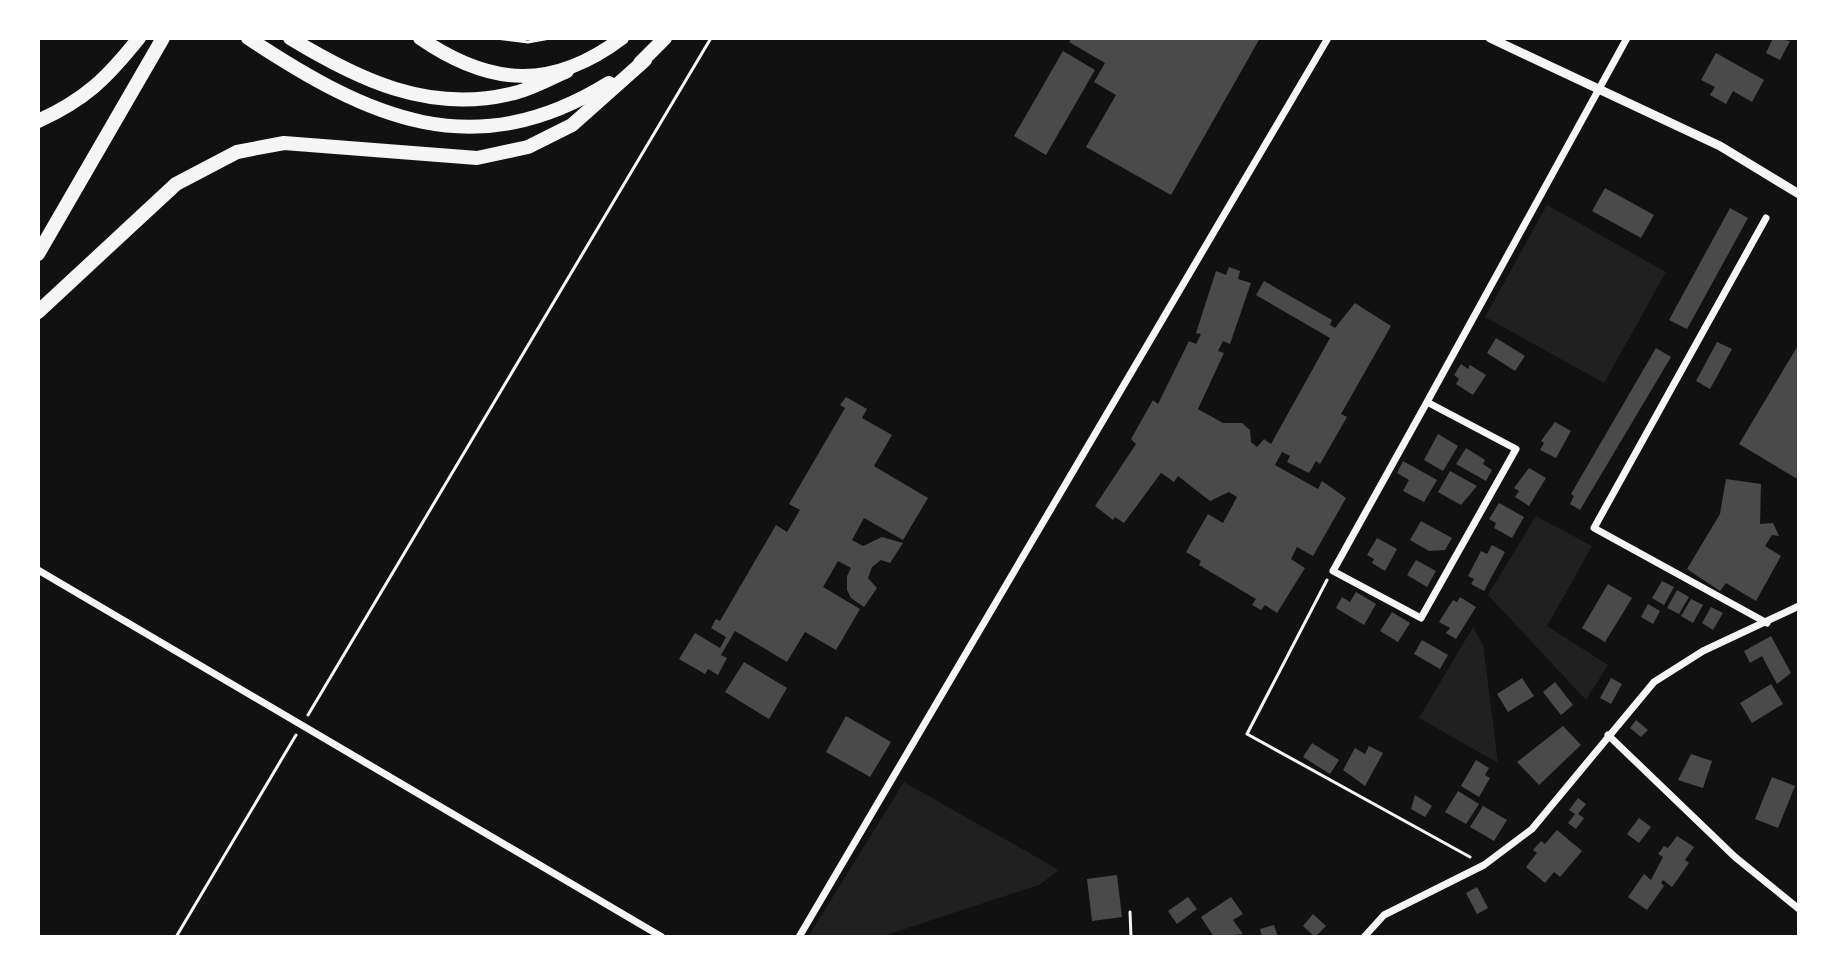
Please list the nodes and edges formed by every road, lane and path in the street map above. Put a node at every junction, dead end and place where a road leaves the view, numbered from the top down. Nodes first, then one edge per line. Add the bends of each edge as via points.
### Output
1 (139, 38) edge
2 (163, 38) edge
3 (248, 38) edge
4 (290, 38) edge
5 (420, 38) edge
6 (496, 38) edge
7 (550, 38) edge
8 (622, 38) edge
9 (665, 38) edge
10 (711, 38) edge
11 (1328, 38) edge
12 (1490, 38) edge
13 (1627, 38) edge
14 (645, 60) junction
15 (567, 71) junction
16 (1599, 87) junction
17 (38, 121) edge
18 (1799, 194) edge
19 (1766, 218) dead end
20 (38, 254) edge
21 (38, 312) edge
22 (1427, 402) junction
23 (38, 570) edge
24 (1333, 571) junction
25 (1799, 606) edge
26 (1767, 623) junction
27 (303, 723) junction
28 (1608, 735) junction
29 (1484, 865) junction
30 (1799, 909) edge
31 (1130, 912) dead end
32 (176, 937) edge
33 (662, 937) edge
34 (799, 937) edge
35 (1131, 937) edge
36 (1364, 937) edge

1 - 17 highway via 74,105
2 - 20 highway
3 - 14 highway via 330,90 381,112 462,127 539,117 574,104
4 - 15 highway via 352,74 411,94 479,100 514,93
5 - 15 highway via 446,56 499,74
6 - 7 path
8 - 15 highway
9 - 14 highway
10 - 27 path
11 - 34 street
12 - 16 street
13 - 16 street
14 - 21 highway via 572,125 528,147 477,158 284,143 237,152 176,184
16 - 18 street via 1720,146
16 - 22 street
19 - 26 street via 1594,528
22 - 24 street
22 - 24 street via 1516,449 1421,618
23 - 27 street
24 - 29 path via 1247,734
25 - 26 street
26 - 28 street via 1680,663 1654,682
27 - 32 path
27 - 33 street
28 - 29 street via 1532,829
28 - 30 street via 1735,857
29 - 36 street via 1384,915
31 - 35 path

